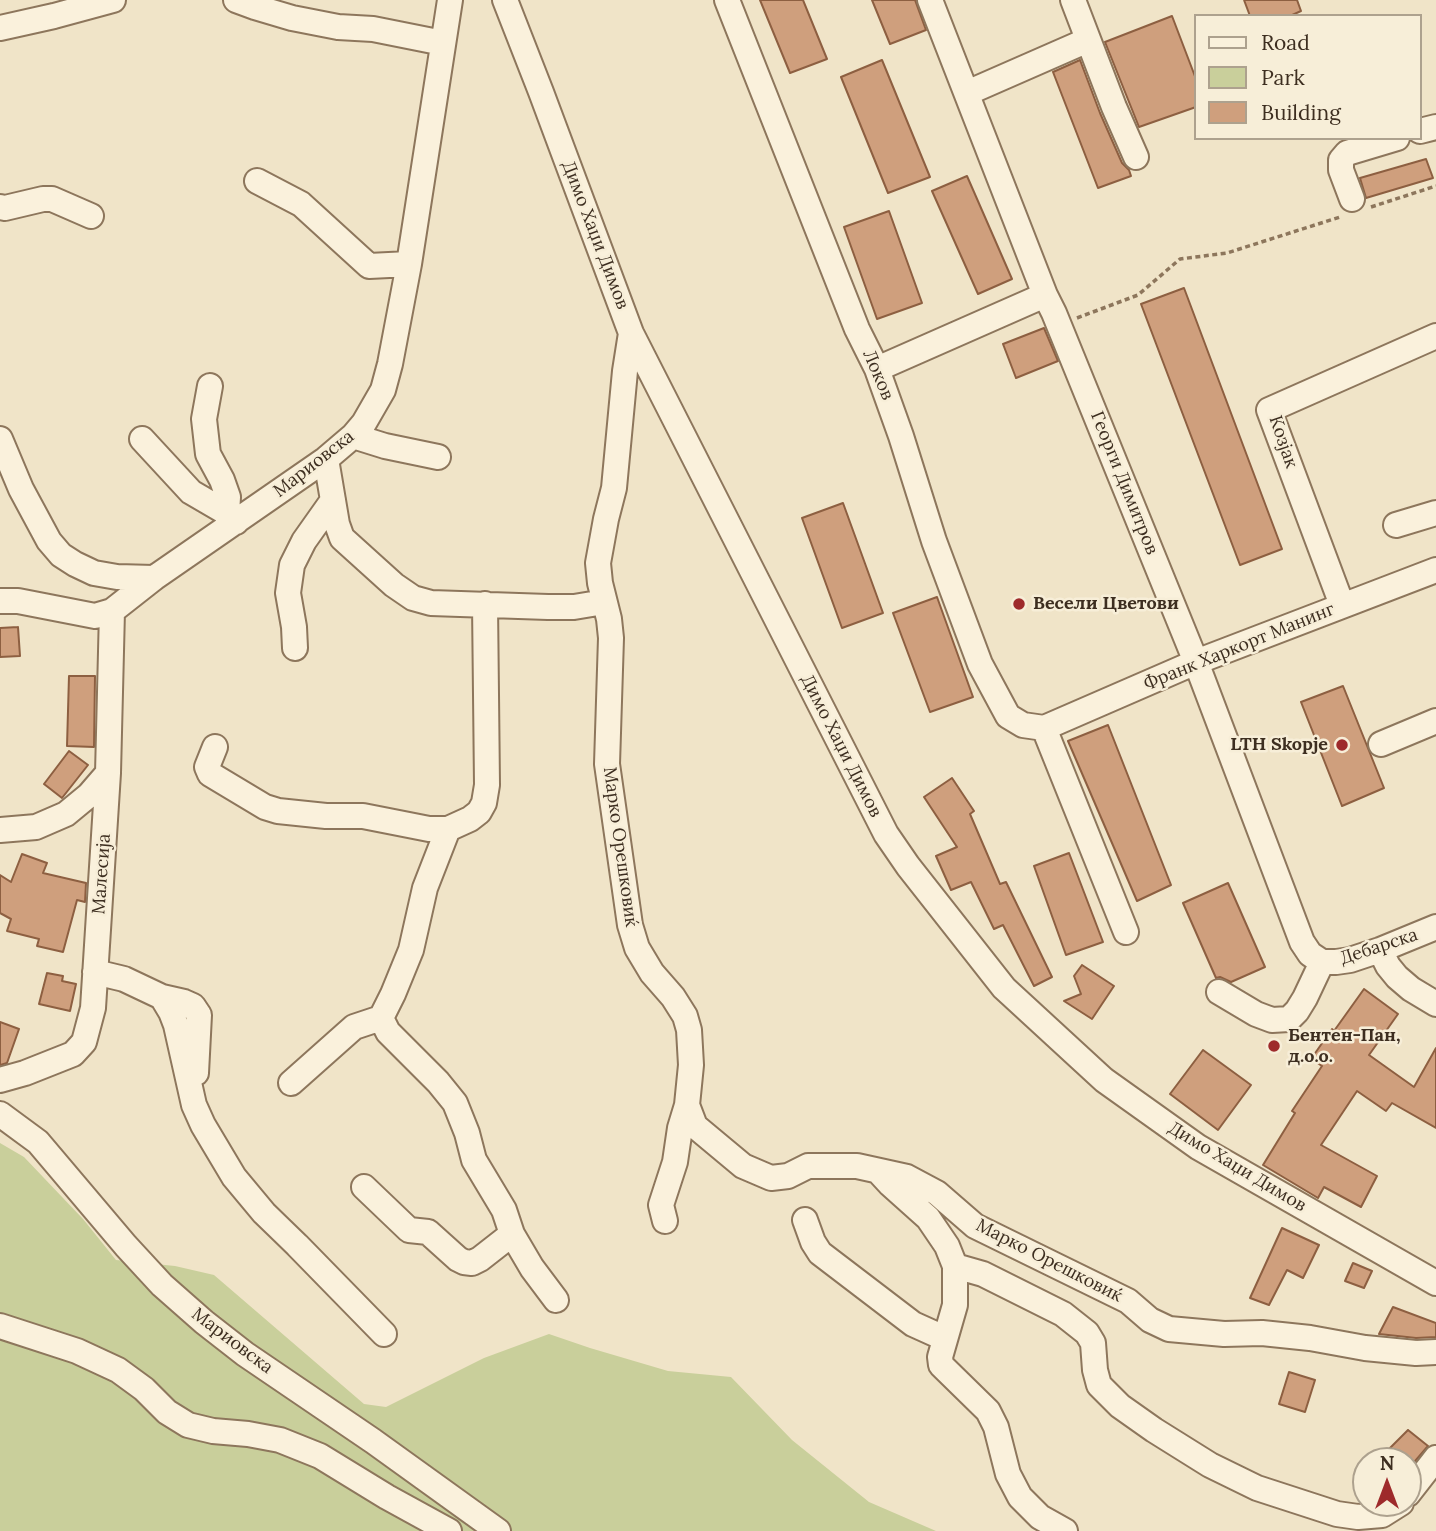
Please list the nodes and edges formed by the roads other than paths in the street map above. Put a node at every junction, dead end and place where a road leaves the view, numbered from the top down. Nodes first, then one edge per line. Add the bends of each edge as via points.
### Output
1 (113, 0) edge
2 (236, 0) edge
3 (727, 0) edge
4 (930, 0) edge
5 (1073, 0) edge
6 (504, 1) edge
7 (452, 3) edge
8 (0, 28) edge
9 (1088, 40) junction
10 (443, 43) junction
11 (967, 93) junction
12 (1390, 140) edge
13 (1136, 157) dead end
14 (257, 181) dead end
15 (1362, 203) road end
16 (0, 207) edge
17 (91, 216) dead end
18 (409, 264) junction
19 (1045, 295) junction
20 (631, 333) junction
21 (1436, 336) edge
22 (877, 369) junction
23 (211, 386) dead end
24 (353, 436) junction
25 (0, 439) edge
26 (142, 439) dead end
27 (438, 457) dead end
28 (326, 459) junction
29 (332, 500) junction
30 (1436, 513) edge
31 (231, 518) junction
32 (1396, 525) dead end
33 (1436, 569) edge
34 (153, 578) junction
35 (0, 601) edge
36 (604, 602) junction
37 (485, 604) junction
38 (1342, 605) junction
39 (112, 611) junction
40 (295, 648) dead end
41 (1196, 662) junction
42 (1436, 721) edge
43 (1044, 728) junction
44 (1381, 744) dead end
45 (215, 747) dead end
46 (108, 773) junction
47 (448, 829) junction
48 (0, 830) edge
49 (1436, 927) edge
50 (1126, 932) dead end
51 (1380, 950) junction
52 (1322, 962) junction
53 (95, 972) junction
54 (1219, 992) dead end
55 (1436, 1004) edge
56 (381, 1018) junction
57 (0, 1080) edge
58 (291, 1083) dead end
59 (687, 1105) junction
60 (0, 1114) edge
61 (876, 1169) junction
62 (364, 1187) dead end
63 (805, 1220) dead end
64 (665, 1221) dead end
65 (512, 1234) junction
66 (955, 1266) junction
67 (1436, 1283) edge
68 (556, 1300) dead end
69 (0, 1326) edge
70 (384, 1334) dead end
71 (944, 1338) junction
72 (1436, 1352) edge
73 (1436, 1458) edge
74 (1422, 1476) edge
75 (1352, 1516) edge
76 (449, 1531) edge
77 (498, 1531) edge
78 (1065, 1531) edge

1 - 8 street
2 - 10 street via 327,25
3 - 22 street, Локов
4 - 11 street, Георги Димитров
5 - 9 street
6 - 20 street, Димо Хаџи Димов
7 - 10 street, Мариовска
9 - 11 street
9 - 13 street
10 - 18 street, Мариовска
11 - 19 street, Георги Димитров
12 - 15 street via 1347,153 1341,160 1341,170
14 - 18 street via 301,204 369,266
16 - 17 street via 52,200
18 - 24 street, Мариовска via 383,390
19 - 22 street
19 - 41 street, Георги Димитров
20 - 36 street, Марко Орешковиќ via 614,488 598,563
20 - 67 street, Димо Хаџи Димов via 886,834 1004,988 1104,1080 1198,1147
21 - 38 street, Козјак via 1269,410
22 - 43 street, Локов via 980,664 1008,716 1023,725
23 - 31 street via 204,419 208,454 222,480
24 - 27 street
24 - 28 street, Мариовска
25 - 34 street via 21,489 61,555 94,573
26 - 31 street via 191,492
28 - 29 street
28 - 31 street, Мариовска
29 - 37 street via 342,538 413,598
29 - 40 street via 292,565 288,593
30 - 32 street
31 - 34 street, Мариовска
33 - 38 street, Франк Харкорт Манинг
34 - 39 street, Мариовска
35 - 39 street via 95,616
36 - 37 street via 573,607
36 - 59 street, Марко Орешковиќ via 611,638 607,764 630,925 652,973 685,1016 691,1065
37 - 47 street via 487,785 479,812
38 - 41 street, Франк Харкорт Манинг
39 - 46 street, Малесија
41 - 43 street, Франк Харкорт Манинг
41 - 52 street, Георги Димитров via 1302,942
42 - 44 street
43 - 50 street
45 - 47 street via 207,767 211,774 265,807
46 - 48 street via 66,814 36,827
46 - 53 street, Малесија
47 - 56 street via 425,888 411,950
49 - 51 street, Дебарска
51 - 52 street, Дебарска via 1350,960
51 - 55 street via 1397,977
52 - 54 street via 1289,1019 1272,1020 1256,1014
53 - 57 street, Малесија via 93,1008 84,1042 73,1054
53 - 70 street via 124,979 162,997 176,1025 194,1105 234,1177
56 - 58 street via 354,1027
56 - 65 street via 388,1032 455,1103 474,1160 504,1210
59 - 61 street, Марко Орешковиќ via 695,1126 717,1146 743,1167 771,1178 808,1166
59 - 64 street via 662,1205
60 - 77 street, Мариовска via 38,1142 144,1266 204,1322
61 - 66 street via 928,1218
61 - 72 street, Марко Орешковиќ via 906,1177 937,1193 975,1226 1128,1301 1169,1329 1262,1333 1365,1348
62 - 65 street via 409,1230 428,1232 464,1262 480,1259
63 - 71 street via 820,1253 913,1324
65 - 68 street
66 - 71 street via 955,1305
66 - 75 street via 983,1274 1079,1326 1093,1343 1099,1385 1120,1406 1210,1465 1257,1488
69 - 76 street via 118,1370 188,1424 279,1440 320,1456
71 - 78 street via 940,1365 988,1411 1020,1497 1040,1517
73 - 74 street

